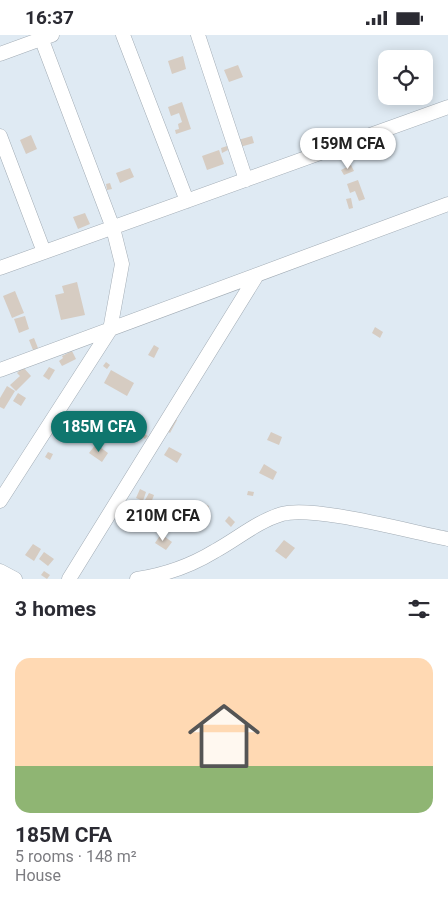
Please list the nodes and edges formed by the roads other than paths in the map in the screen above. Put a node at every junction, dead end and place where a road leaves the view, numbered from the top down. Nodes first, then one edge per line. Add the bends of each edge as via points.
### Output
1 (123, 35) edge
2 (198, 35) edge
3 (44, 36) edge
4 (0, 54) edge
5 (448, 107) edge
6 (0, 136) edge
7 (246, 180) junction
8 (187, 201) junction
9 (448, 204) edge
10 (113, 228) junction
11 (44, 253) junction
12 (0, 268) edge
13 (257, 275) junction
14 (110, 330) junction
15 (0, 370) edge
16 (0, 501) edge
17 (448, 539) edge
18 (0, 571) edge
19 (15, 579) edge
20 (69, 579) edge
21 (136, 579) edge

1 - 8 street
2 - 7 street
3 - 4 street
3 - 10 street
5 - 7 street
6 - 11 street
7 - 8 street
8 - 10 street
9 - 13 street
10 - 11 street
10 - 14 street via 122,264
11 - 12 street
13 - 14 street
13 - 20 street
14 - 15 street
14 - 16 street
17 - 21 street via 316,513 283,513 253,527 214,552 160,576
18 - 19 street

